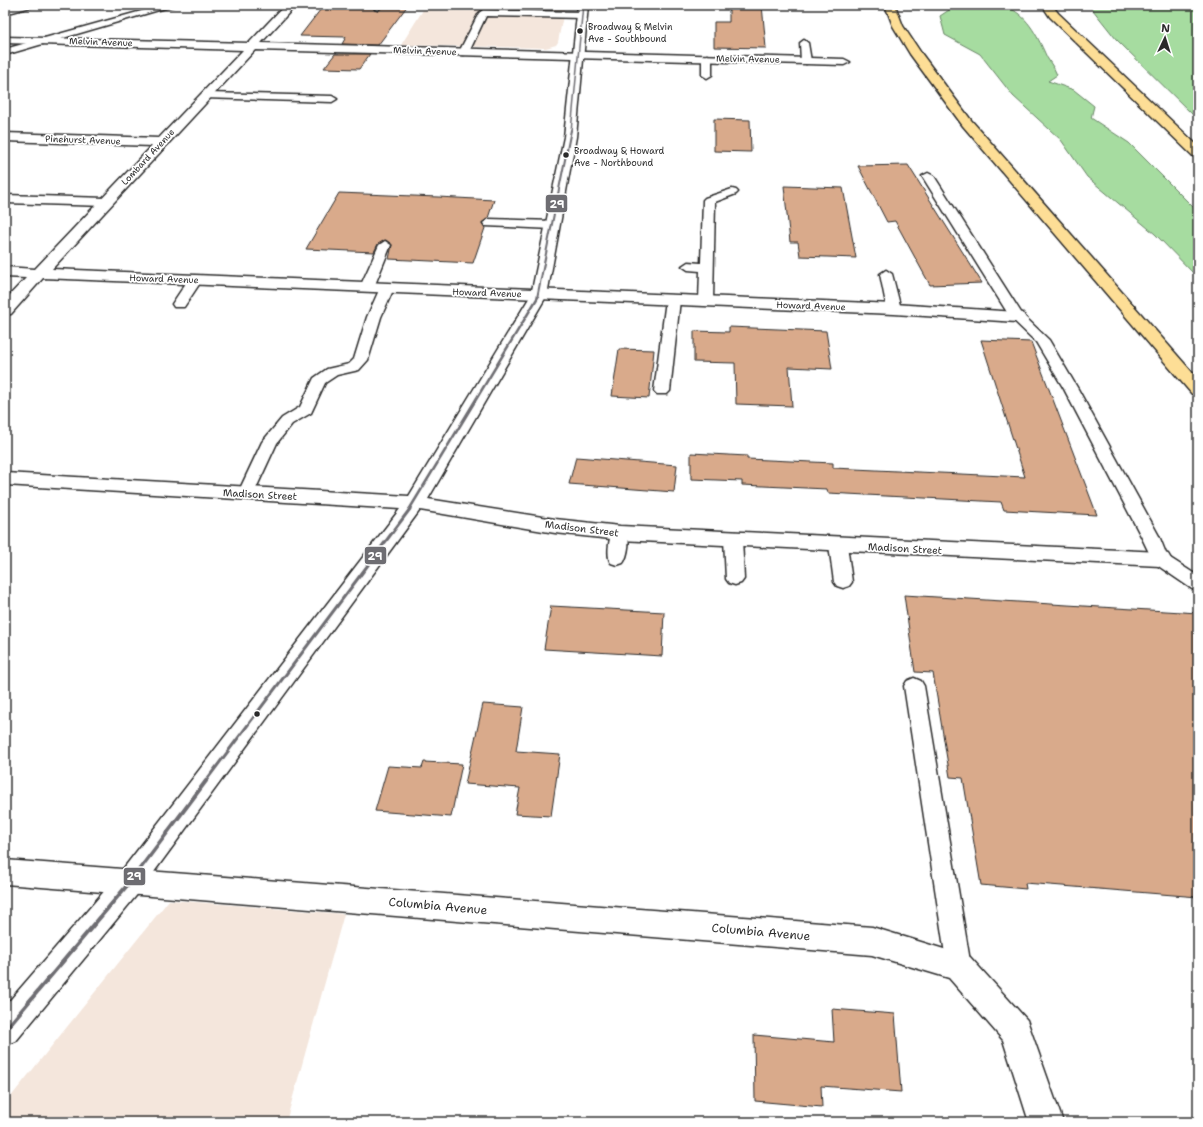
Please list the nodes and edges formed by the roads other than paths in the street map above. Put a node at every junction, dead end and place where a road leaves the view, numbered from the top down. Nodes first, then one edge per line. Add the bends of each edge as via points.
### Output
1 (27, 5) edge
2 (172, 5) edge
3 (291, 5) edge
4 (890, 5) edge
5 (1047, 5) edge
6 (5, 10) edge
7 (582, 10) edge
8 (5, 40) edge
9 (44, 41) junction
10 (804, 43) dead end
11 (253, 46) junction
12 (5, 52) edge
13 (464, 52) junction
14 (579, 56) junction
15 (707, 58) junction
16 (806, 61) junction
17 (844, 62) dead end
18 (707, 75) dead end
19 (206, 96) junction
20 (332, 99) dead end
21 (5, 137) edge
22 (162, 142) junction
23 (1198, 153) edge
24 (928, 176) dead end
25 (732, 192) dead end
26 (5, 199) edge
27 (106, 202) junction
28 (489, 223) dead end
29 (553, 224) junction
30 (385, 245) dead end
31 (688, 266) dead end
32 (707, 266) junction
33 (5, 272) edge
34 (40, 273) junction
35 (886, 274) dead end
36 (195, 280) junction
37 (367, 287) junction
38 (387, 288) junction
39 (539, 295) junction
40 (673, 300) junction
41 (706, 301) junction
42 (179, 304) dead end
43 (894, 309) junction
44 (5, 310) edge
45 (1017, 317) junction
46 (1198, 390) edge
47 (662, 391) dead end
48 (5, 479) edge
49 (246, 493) junction
50 (415, 503) junction
51 (620, 533) junction
52 (733, 539) junction
53 (838, 545) junction
54 (617, 559) dead end
55 (1160, 559) junction
56 (734, 579) dead end
57 (843, 582) dead end
58 (1198, 585) edge
59 (914, 686) dead end
60 (5, 872) edge
61 (130, 882) junction
62 (959, 967) junction
63 (5, 1030) edge
64 (1046, 1122) edge

1 - 6 street
2 - 9 lane
3 - 11 street, Lombard Avenue
4 - 46 highway via 898,26 916,54 967,123
5 - 23 highway via 1054,15
7 - 13 lane via 482,13
7 - 14 street
8 - 9 street, Melvin Avenue
9 - 11 street, Melvin Avenue
9 - 12 lane
10 - 16 lane
11 - 13 street, Melvin Avenue
11 - 19 street, Lombard Avenue
13 - 14 street, Melvin Avenue
14 - 15 street, Melvin Avenue
14 - 29 street via 570,137
15 - 16 street, Melvin Avenue
15 - 18 lane
16 - 17 street, Melvin Avenue
19 - 20 lane
19 - 22 street, Lombard Avenue
21 - 22 street, Pinehurst Avenue
22 - 27 street, Lombard Avenue
24 - 45 lane
25 - 32 lane via 709,200
26 - 27 lane
27 - 34 street, Lombard Avenue
28 - 29 lane
29 - 39 street
30 - 37 lane
31 - 32 lane
32 - 41 lane
33 - 34 street, Howard Avenue
34 - 36 street, Howard Avenue
34 - 44 street, Lombard Avenue
35 - 43 lane
36 - 37 street, Howard Avenue
36 - 42 lane
37 - 38 street, Howard Avenue
38 - 39 street, Howard Avenue
38 - 49 lane via 374,317 361,360 354,367 332,372 319,381 306,410 287,421 270,442
39 - 40 street, Howard Avenue
39 - 50 street
40 - 41 street, Howard Avenue
40 - 47 lane
41 - 43 street, Howard Avenue
43 - 45 street, Howard Avenue
45 - 55 lane via 1042,340 1067,382
48 - 49 street, Madison Street
49 - 50 street, Madison Street
50 - 51 street, Madison Street via 555,526
50 - 61 street
51 - 52 street, Madison Street
51 - 54 lane
52 - 53 street, Madison Street
52 - 56 lane
53 - 55 street, Madison Street
53 - 57 lane
55 - 58 lane
59 - 62 lane
60 - 61 street, Columbia Avenue
61 - 62 street, Columbia Avenue via 872,941
61 - 63 street
62 - 64 street via 1016,1032

